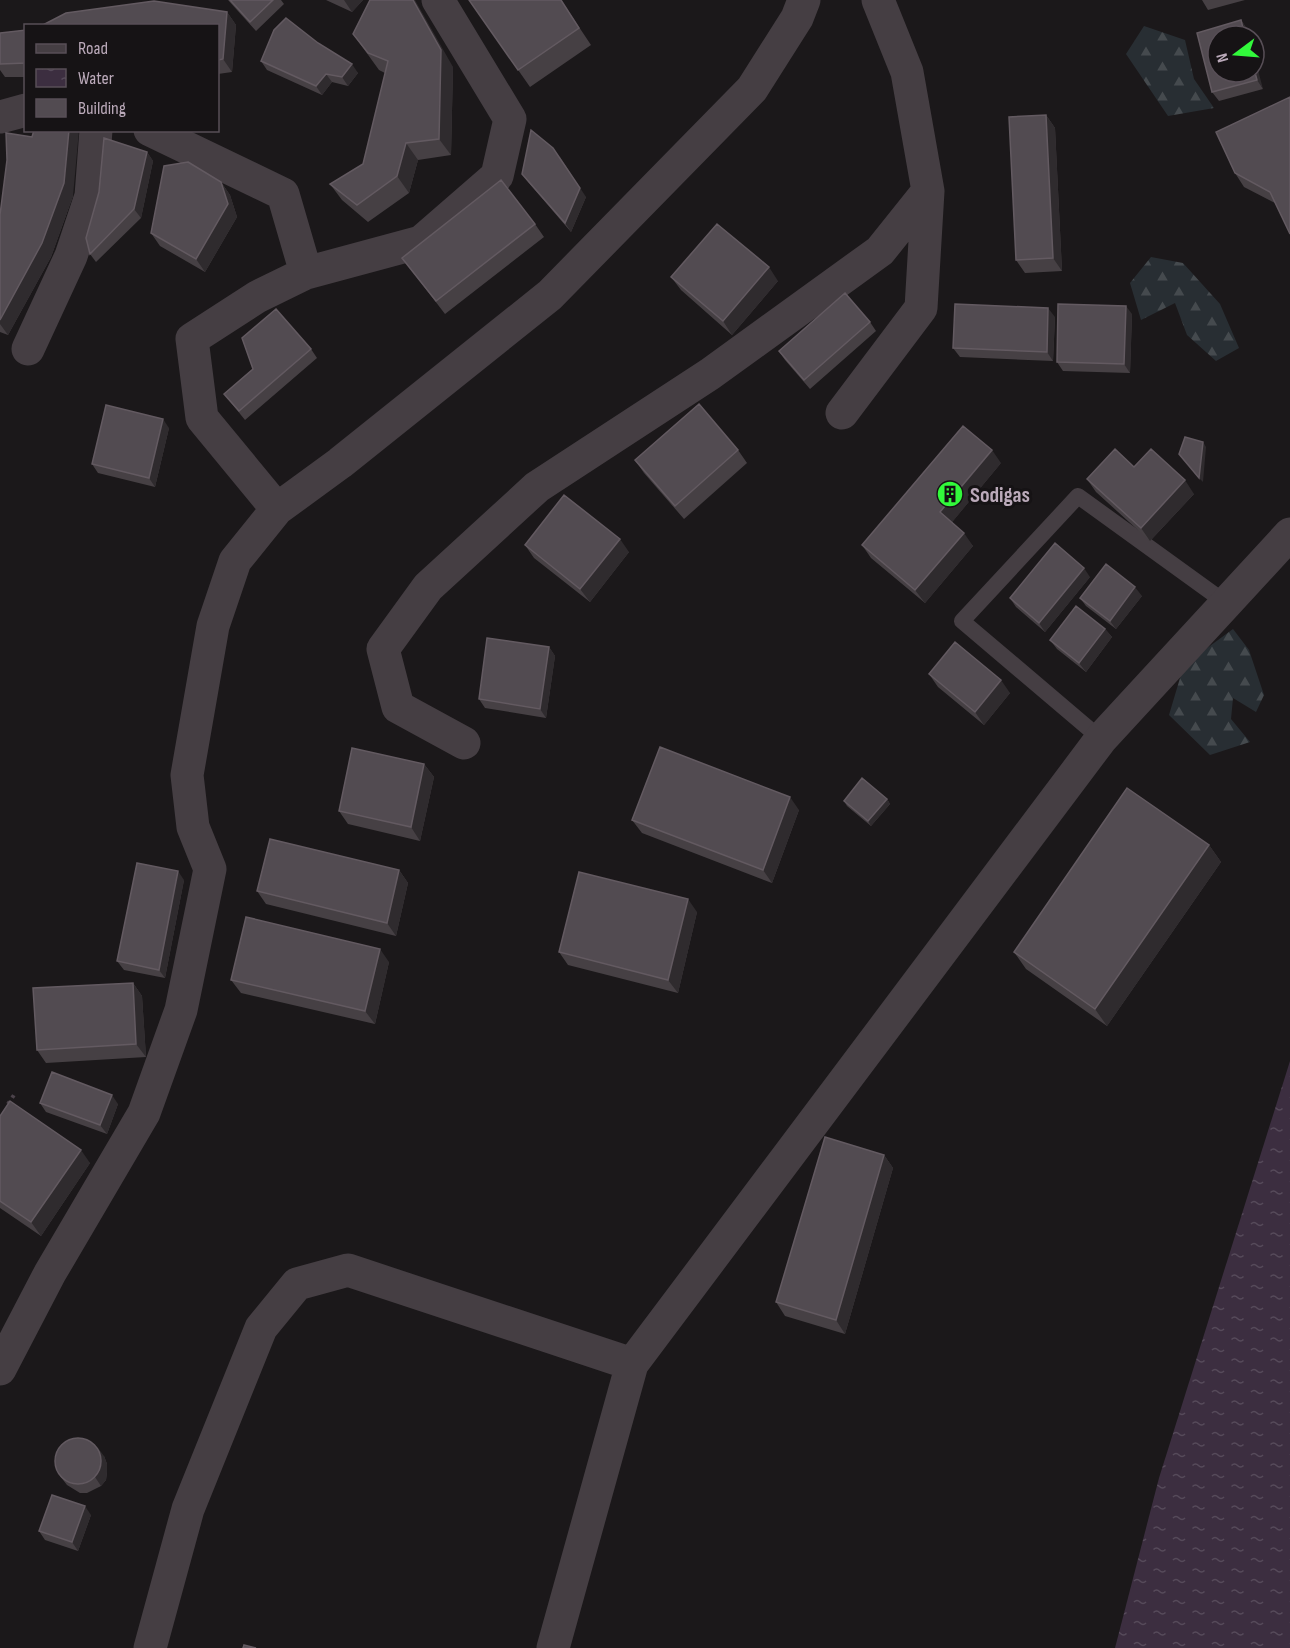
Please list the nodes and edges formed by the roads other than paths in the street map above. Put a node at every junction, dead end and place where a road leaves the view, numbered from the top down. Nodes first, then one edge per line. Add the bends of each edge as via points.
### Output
1 (438, 0) edge
2 (804, 0) edge
3 (878, 0) edge
4 (24, 111) edge
5 (0, 117) edge
6 (96, 132) edge
7 (154, 132) edge
8 (928, 191) junction
9 (306, 273) junction
10 (28, 349) dead end
11 (842, 413) dead end
12 (277, 509) junction
13 (1290, 534) edge
14 (1226, 603) junction
15 (1101, 739) junction
16 (464, 743) dead end
17 (632, 1364) junction
18 (0, 1369) edge
19 (150, 1648) edge
20 (553, 1648) edge

1 - 9 street via 510,119 497,176 421,242
2 - 12 street via 797,18 752,89 550,295
3 - 8 street via 907,72
4 - 5 street
6 - 10 street via 92,196 71,256
7 - 9 street via 283,194
8 - 11 street via 921,308
8 - 16 street via 880,251 710,374 537,487 428,587 383,649 398,707
9 - 12 street via 257,297 192,339 202,418
12 - 18 street via 235,561 213,626 187,776 193,827 210,869 181,1010 144,1113 50,1273
13 - 14 street
14 - 15 street
14 - 15 lane via 1078,496 962,621
15 - 17 street
17 - 19 street via 348,1270 297,1284 261,1328 188,1509
17 - 20 street

